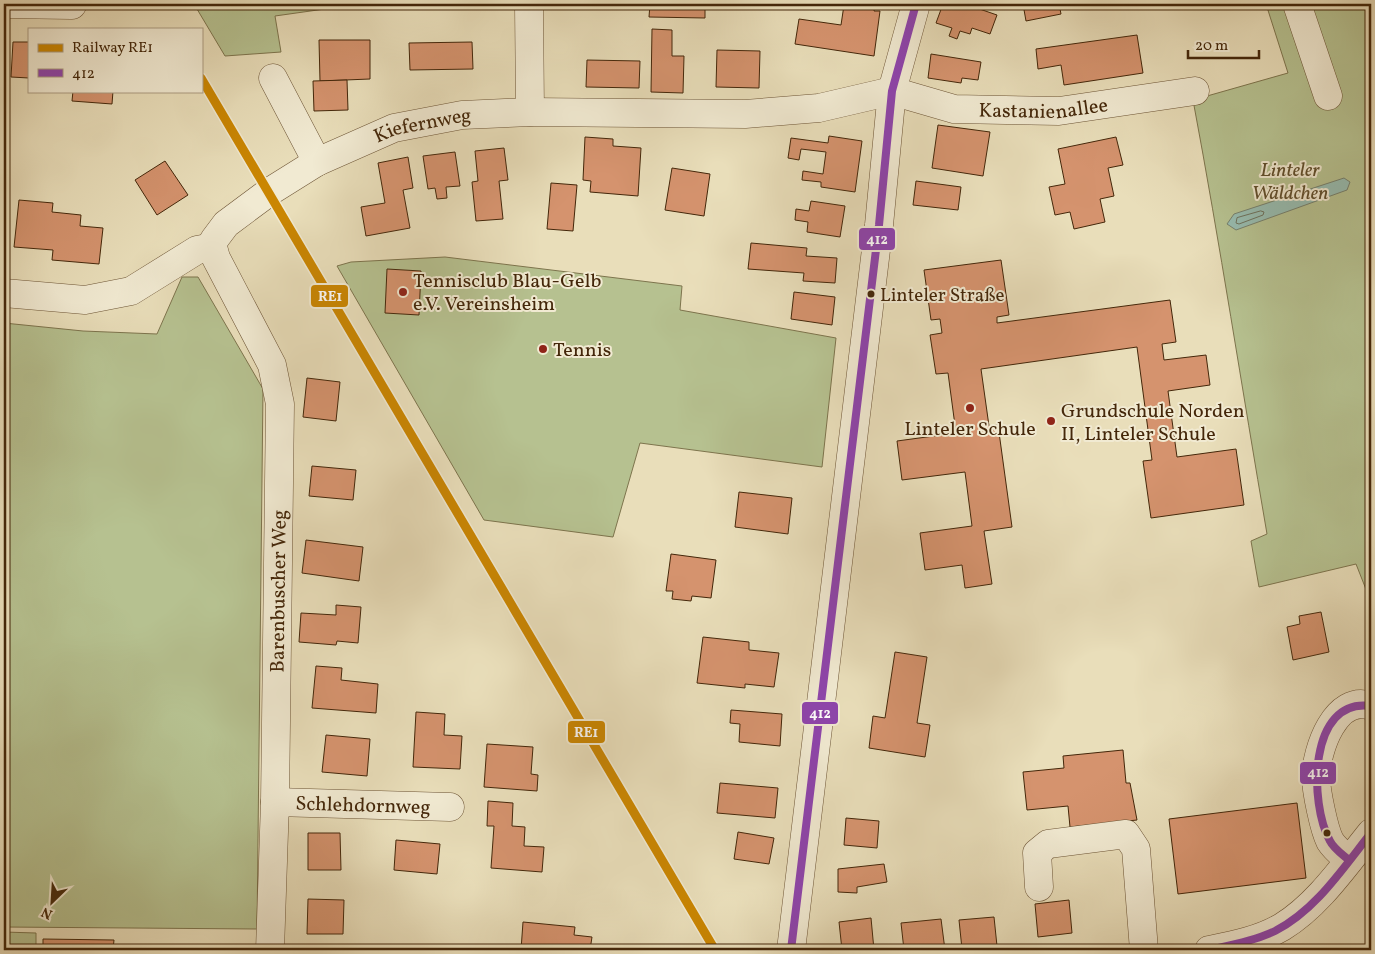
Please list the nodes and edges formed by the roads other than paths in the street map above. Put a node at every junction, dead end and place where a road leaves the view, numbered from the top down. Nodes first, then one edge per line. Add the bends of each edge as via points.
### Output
1 (4, 4) edge
2 (529, 4) edge
3 (916, 4) edge
4 (1297, 4) edge
5 (72, 5) edge
6 (273, 78) dead end
7 (892, 91) junction
8 (1195, 91) dead end
9 (1328, 96) dead end
10 (530, 112) junction
11 (317, 162) junction
12 (213, 247) junction
13 (4, 294) edge
14 (1371, 706) edge
15 (275, 802) junction
16 (450, 807) dead end
17 (1371, 833) edge
18 (1340, 851) junction
19 (1039, 887) dead end
20 (270, 950) edge
21 (791, 950) edge
22 (1144, 950) edge
23 (1209, 950) edge

1 - 5 street
2 - 10 street
3 - 7 street
4 - 9 street
6 - 11 street
7 - 8 street, Kastanienallee via 954,109 1001,112 1059,111
7 - 10 street, Kiefernweg via 819,108 745,114
7 - 21 street via 878,233
10 - 11 street, Kiefernweg via 462,115 394,128
11 - 12 street, Kiefernweg via 226,224 218,233
12 - 13 street via 198,250 131,291 85,300
12 - 15 street, Barenbuscher Weg via 223,273 272,365 280,404
14 - 18 street via 1364,703 1343,711 1327,733 1317,763 1316,778 1328,836
15 - 16 street, Schlehdornweg
15 - 20 street, Barenbuscher Weg
17 - 18 street
18 - 23 street via 1308,905 1282,926 1262,937
19 - 22 street via 1037,853 1048,844 1126,834 1136,849

